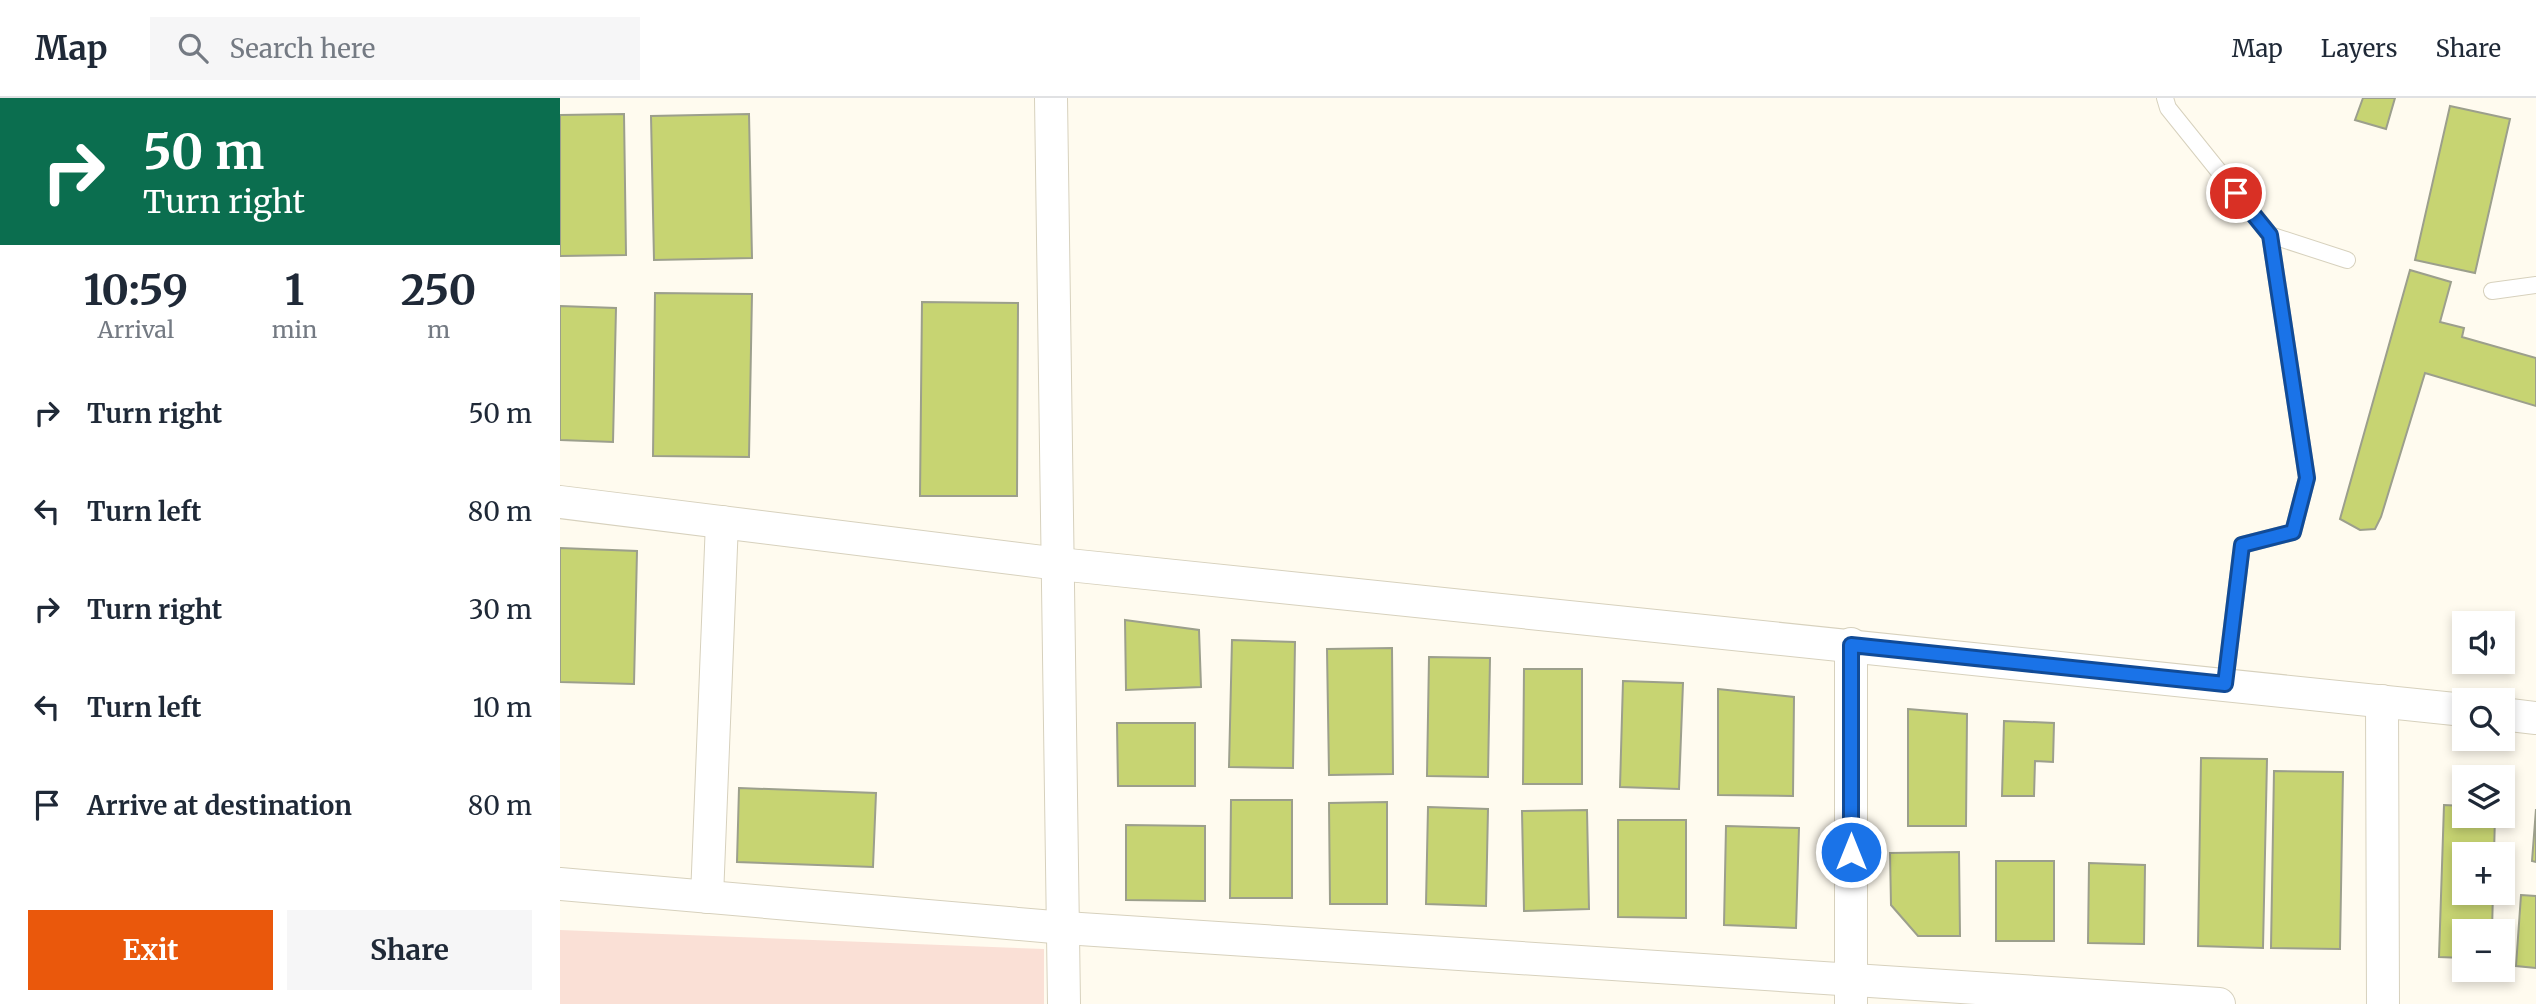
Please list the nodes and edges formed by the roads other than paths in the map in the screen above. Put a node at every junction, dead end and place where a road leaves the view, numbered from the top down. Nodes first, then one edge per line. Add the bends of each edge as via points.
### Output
1 (1051, 98) edge
2 (2165, 98) edge
3 (2270, 235) junction
4 (2347, 260) dead end
5 (2536, 285) edge
6 (2492, 291) dead end
7 (560, 502) edge
8 (722, 522) junction
9 (1059, 564) junction
10 (1851, 645) junction
11 (2225, 684) junction
12 (2382, 701) junction
13 (2452, 709) edge
14 (2515, 716) edge
15 (2536, 718) edge
16 (560, 884) edge
17 (707, 897) junction
18 (1065, 928) junction
19 (1851, 992) edge
20 (1064, 1004) edge
21 (2219, 1004) edge
22 (2383, 1004) edge

1 - 9 street
2 - 3 lane via 2168,108
3 - 4 lane
3 - 11 lane via 2307,478 2293,532 2242,545
5 - 6 lane
7 - 8 street
8 - 9 street
8 - 17 street
9 - 10 street
9 - 18 street
10 - 11 street
10 - 19 street
11 - 12 street
12 - 13 street
12 - 22 street
14 - 15 street
16 - 17 street
17 - 18 street
18 - 19 street
18 - 20 street
19 - 21 street

